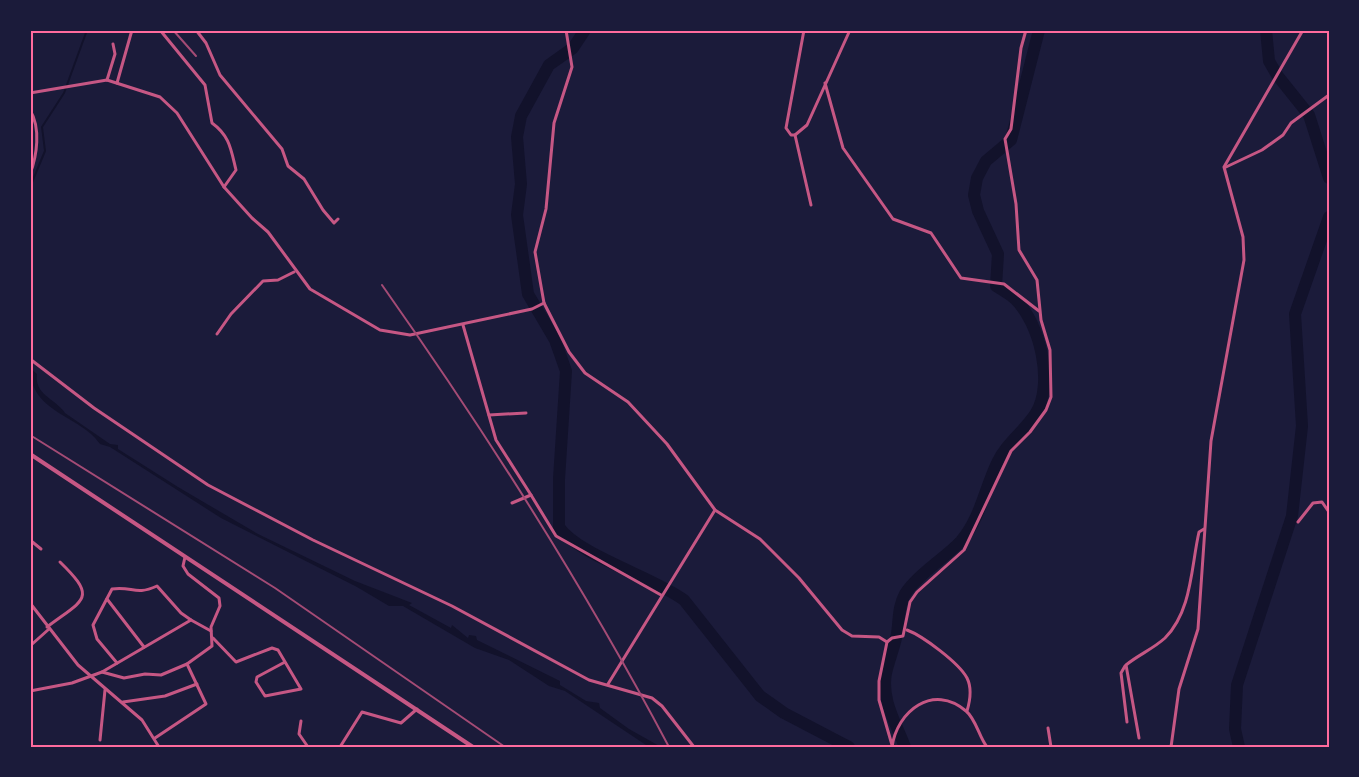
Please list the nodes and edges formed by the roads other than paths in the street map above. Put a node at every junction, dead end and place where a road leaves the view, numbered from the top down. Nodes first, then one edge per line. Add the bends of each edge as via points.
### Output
1 (132, 30) edge
2 (160, 30) edge
3 (196, 30) edge
4 (566, 30) edge
5 (804, 30) edge
6 (850, 30) edge
7 (1026, 30) edge
8 (1303, 30) edge
9 (113, 44) dead end
10 (107, 80) junction
11 (117, 83) junction
12 (825, 83) junction
13 (30, 93) edge
14 (1329, 95) edge
15 (30, 110) edge
16 (795, 135) junction
17 (1224, 167) junction
18 (30, 174) edge
19 (224, 187) junction
20 (811, 205) dead end
21 (338, 219) dead end
22 (294, 272) junction
23 (544, 304) junction
24 (1040, 312) junction
25 (463, 325) junction
26 (217, 334) dead end
27 (30, 359) edge
28 (526, 413) dead end
29 (489, 416) junction
30 (30, 454) edge
31 (531, 495) junction
32 (512, 503) dead end
33 (715, 510) junction
34 (1329, 512) edge
35 (1298, 522) dead end
36 (1204, 529) junction
37 (30, 540) edge
38 (41, 549) dead end
39 (185, 557) junction
40 (60, 562) dead end
41 (661, 596) junction
42 (107, 599) junction
43 (30, 603) edge
44 (191, 620) junction
45 (48, 628) junction
46 (906, 630) junction
47 (211, 631) junction
48 (211, 637) junction
49 (887, 642) junction
50 (30, 646) edge
51 (145, 647) junction
52 (285, 662) junction
53 (117, 663) junction
54 (187, 664) junction
55 (1126, 665) junction
56 (102, 672) junction
57 (91, 677) junction
58 (197, 684) junction
59 (608, 684) junction
60 (105, 690) junction
61 (30, 691) edge
62 (122, 702) junction
63 (417, 709) junction
64 (967, 711) junction
65 (301, 721) dead end
66 (1127, 722) dead end
67 (1048, 728) dead end
68 (155, 738) junction
69 (1139, 738) dead end
70 (100, 740) dead end
71 (341, 746) edge
72 (892, 746) edge
73 (159, 747) edge
74 (308, 747) edge
75 (473, 747) edge
76 (694, 747) edge
77 (987, 747) edge
78 (1051, 747) edge
79 (1171, 747) edge

1 - 11 street
2 - 19 street via 206,85 212,123 230,142 236,170
3 - 21 street via 220,75 282,149 288,166 304,179 334,223
4 - 23 street via 572,67 554,123 546,209 535,252
5 - 16 street via 786,128
6 - 12 street
7 - 24 street via 1011,129 1005,139 1019,250 1037,280
8 - 17 street
9 - 10 street via 115,54
10 - 11 street
10 - 13 street
11 - 19 street via 160,96 168,103
12 - 16 street via 807,125
12 - 24 street via 843,148 893,219 932,233 961,278 1004,284
14 - 17 street via 1262,150
15 - 18 street via 37,143
16 - 20 street
17 - 36 street via 1243,237 1244,260 1210,441
19 - 22 street via 268,232
22 - 25 street via 310,289 380,330 410,335
22 - 26 street via 278,280 263,281
23 - 25 street
23 - 33 street via 569,352 585,373 636,410 667,444
24 - 46 street via 1052,373 1047,410 1011,451 964,550 916,592 910,602
25 - 29 street
27 - 59 street via 94,408 208,485 452,606 589,680
28 - 29 street
29 - 31 street via 496,440
30 - 39 street
31 - 32 street
31 - 41 street via 556,536
33 - 41 street
33 - 49 street via 760,539 842,630 852,636 879,637
34 - 35 street via 1322,502 1313,503
36 - 55 street via 1199,532 1189,588 1176,624 1153,647
36 - 79 street via 1198,629 1179,689
37 - 38 street
39 - 47 street via 183,566 188,574 219,598
39 - 63 street
40 - 45 street via 81,583 84,594 81,601
41 - 59 street
42 - 44 street via 112,589 143,592 157,586
42 - 51 street
42 - 53 street via 93,625
43 - 45 street
44 - 47 street
44 - 51 street
45 - 50 street
45 - 57 street
46 - 49 street via 903,636
46 - 64 street via 919,635 967,677 971,701
47 - 48 street
48 - 52 street via 236,662 272,648 278,650
48 - 54 street via 212,646
49 - 72 street via 879,700
51 - 53 street
52 - 52 street via 301,689 265,696 257,677
53 - 56 street
54 - 56 street via 161,675 124,678
54 - 58 street
55 - 66 street via 1121,673
55 - 69 street
56 - 57 street
57 - 60 street
57 - 61 street
58 - 62 street via 165,696
58 - 68 street via 206,704 203,708
59 - 76 street via 652,698
60 - 62 street
60 - 70 street
62 - 68 street
63 - 71 street via 401,723 362,712
63 - 75 street
64 - 72 street via 935,700 908,710 898,723
64 - 77 street
65 - 74 street via 299,734
67 - 78 street
68 - 73 street

